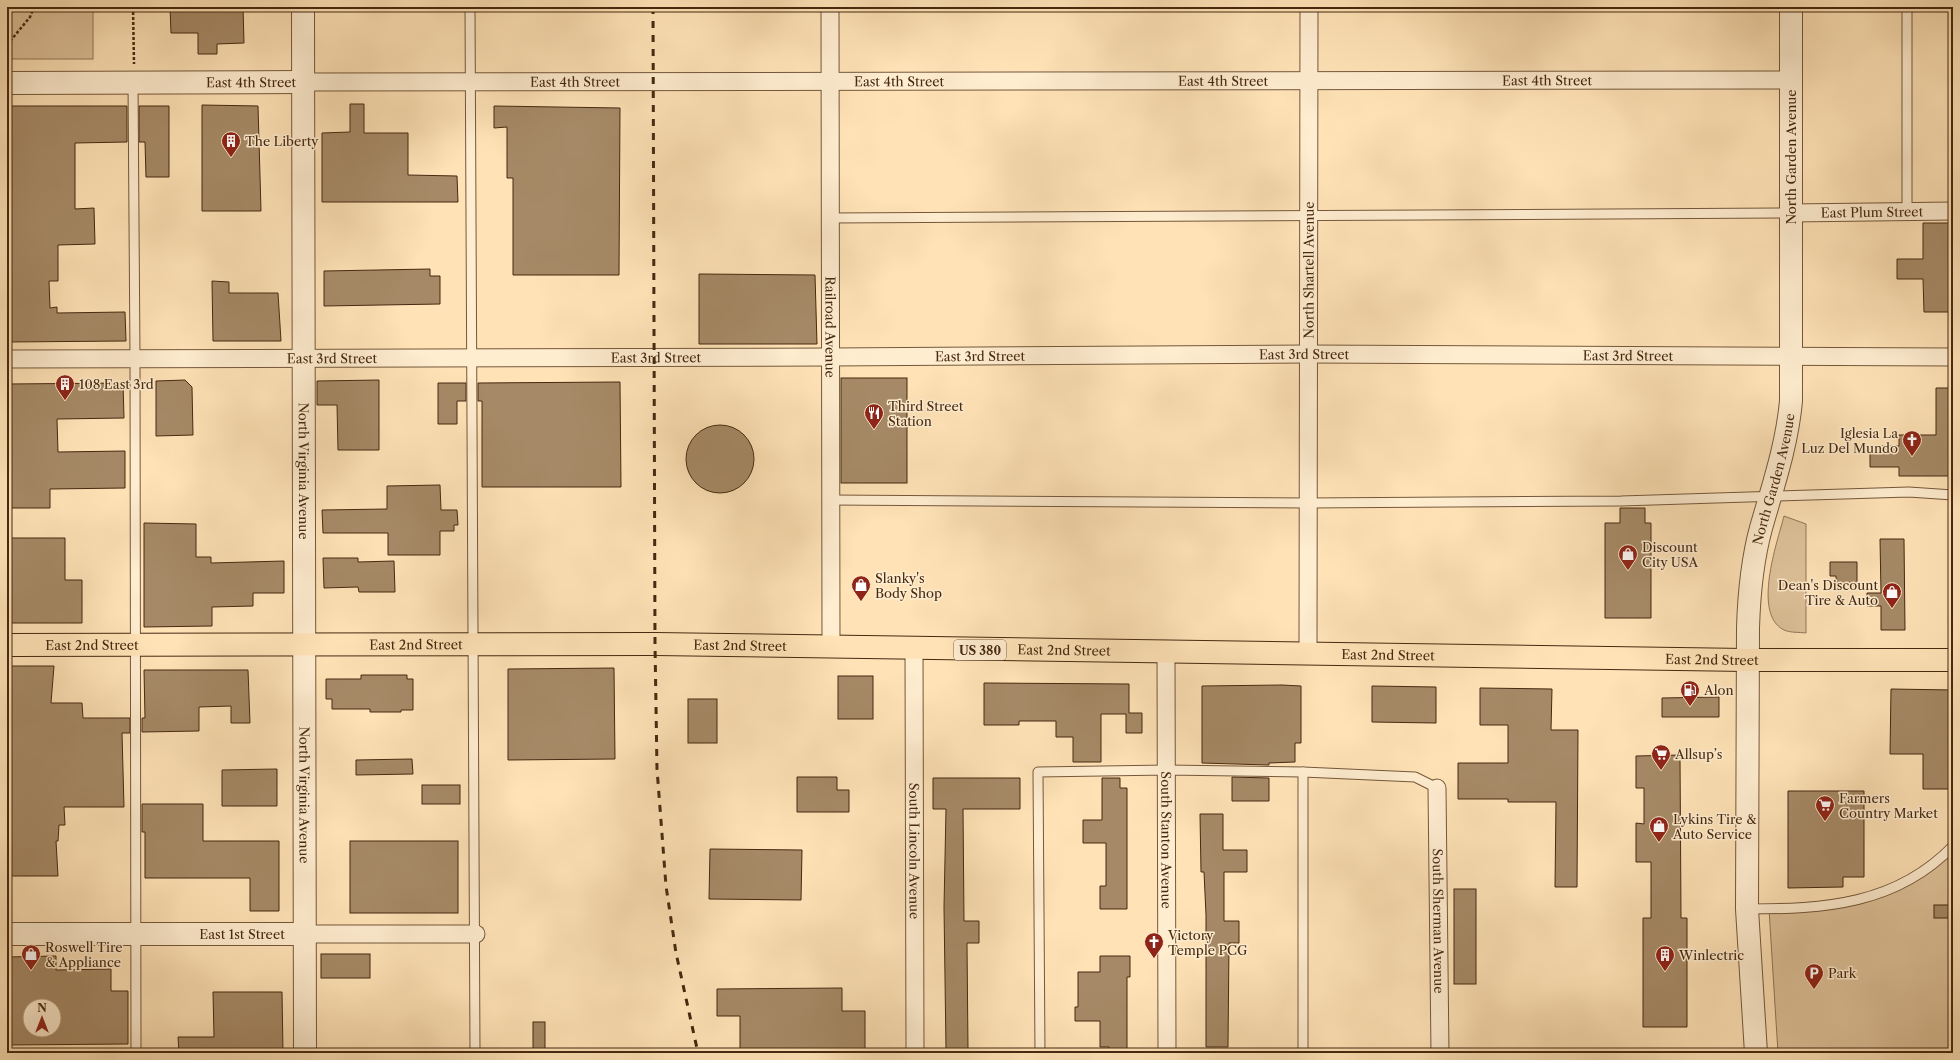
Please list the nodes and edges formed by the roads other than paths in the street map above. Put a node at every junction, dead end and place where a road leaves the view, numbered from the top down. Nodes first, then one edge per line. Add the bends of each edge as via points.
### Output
1 (303, 7) edge
2 (470, 7) edge
3 (830, 7) edge
4 (1309, 7) edge
5 (1791, 7) edge
6 (1907, 7) edge
7 (134, 74) junction
8 (1791, 80) junction
9 (1309, 81) junction
10 (303, 82) junction
11 (470, 82) junction
12 (830, 82) junction
13 (7, 83) edge
14 (1953, 211) edge
15 (1907, 212) junction
16 (1791, 213) junction
17 (1309, 214) junction
18 (830, 218) junction
19 (1308, 354) junction
20 (830, 357) junction
21 (1792, 357) junction
22 (1953, 357) edge
23 (135, 358) junction
24 (303, 358) junction
25 (471, 358) junction
26 (7, 359) edge
27 (1953, 495) edge
28 (1771, 496) junction
29 (830, 500) junction
30 (1308, 503) junction
31 (473, 644) junction
32 (7, 645) edge
33 (135, 645) junction
34 (303, 645) junction
35 (831, 647) junction
36 (914, 649) junction
37 (1166, 651) junction
38 (1308, 654) junction
39 (1746, 660) junction
40 (1953, 660) edge
41 (1167, 770) junction
42 (1303, 772) junction
43 (1437, 788) joint
44 (1953, 846) edge
45 (1747, 909) junction
46 (7, 934) edge
47 (136, 934) junction
48 (305, 934) junction
49 (476, 934) junction
50 (136, 1053) edge
51 (305, 1053) edge
52 (475, 1053) edge
53 (915, 1053) edge
54 (1040, 1053) edge
55 (1167, 1053) edge
56 (1303, 1053) edge
57 (1440, 1053) edge
58 (1756, 1053) edge

1 - 10 street, North Virginia Avenue
2 - 11 lane
3 - 12 street, Railroad Avenue
4 - 9 street, North Shartell Avenue
5 - 8 street, North Garden Avenue
6 - 15 lane
7 - 10 street, East 4th Street
7 - 13 street, East 4th Street
7 - 23 lane
8 - 9 street, East 4th Street
8 - 16 street, North Garden Avenue
9 - 12 street, East 4th Street
9 - 17 street, North Shartell Avenue
10 - 11 street, East 4th Street
10 - 24 street, North Virginia Avenue
11 - 12 street, East 4th Street
11 - 25 lane
12 - 18 street, Railroad Avenue
14 - 15 street, East Plum Street
15 - 16 street, East Plum Street
16 - 17 lane
16 - 21 street, North Garden Avenue
17 - 18 lane
17 - 19 street, North Shartell Avenue
18 - 20 street, Railroad Avenue
19 - 20 street, East 3rd Street
19 - 21 street, East 3rd Street
19 - 30 street, North Shartell Avenue
20 - 25 street, East 3rd Street
20 - 29 street, Railroad Avenue
21 - 22 street, East 3rd Street
21 - 28 street, North Garden Avenue via 1790,418
23 - 24 street, East 3rd Street
23 - 26 street, East 3rd Street
23 - 33 lane
24 - 25 street, East 3rd Street
24 - 34 street, North Virginia Avenue
25 - 31 lane
27 - 28 lane via 1909,492
28 - 30 lane via 1621,501
28 - 39 street, North Garden Avenue via 1756,547 1751,577
29 - 30 lane
29 - 35 street, Railroad Avenue
30 - 38 street, North Shartell Avenue
31 - 34 main road, East 2nd Street / US 380
31 - 35 main road, East 2nd Street / US 380
31 - 49 lane
32 - 33 main road, East 2nd Street / US 380
33 - 34 main road, East 2nd Street / US 380
33 - 47 lane
34 - 48 street, North Virginia Avenue
35 - 36 main road, East 2nd Street / US 380
36 - 37 main road, East 2nd Street / US 380
36 - 53 street, South Lincoln Avenue
37 - 38 main road, East 2nd Street / US 380
37 - 41 street, South Stanton Avenue
38 - 39 main road, East 2nd Street / US 380
39 - 40 main road, East 2nd Street / US 380
39 - 45 street, North Garden Avenue
41 - 42 lane
41 - 54 lane via 1038,772
41 - 55 street, South Stanton Avenue
42 - 43 lane via 1415,777
42 - 56 lane
43 - 57 street, South Sherman Avenue
44 - 45 lane via 1914,876 1873,896 1824,906
45 - 58 street, North Garden Avenue
46 - 47 street, East 1st Street
47 - 48 street, East 1st Street
47 - 50 lane
48 - 49 street, East 1st Street
48 - 51 street, North Virginia Avenue
49 - 52 lane

